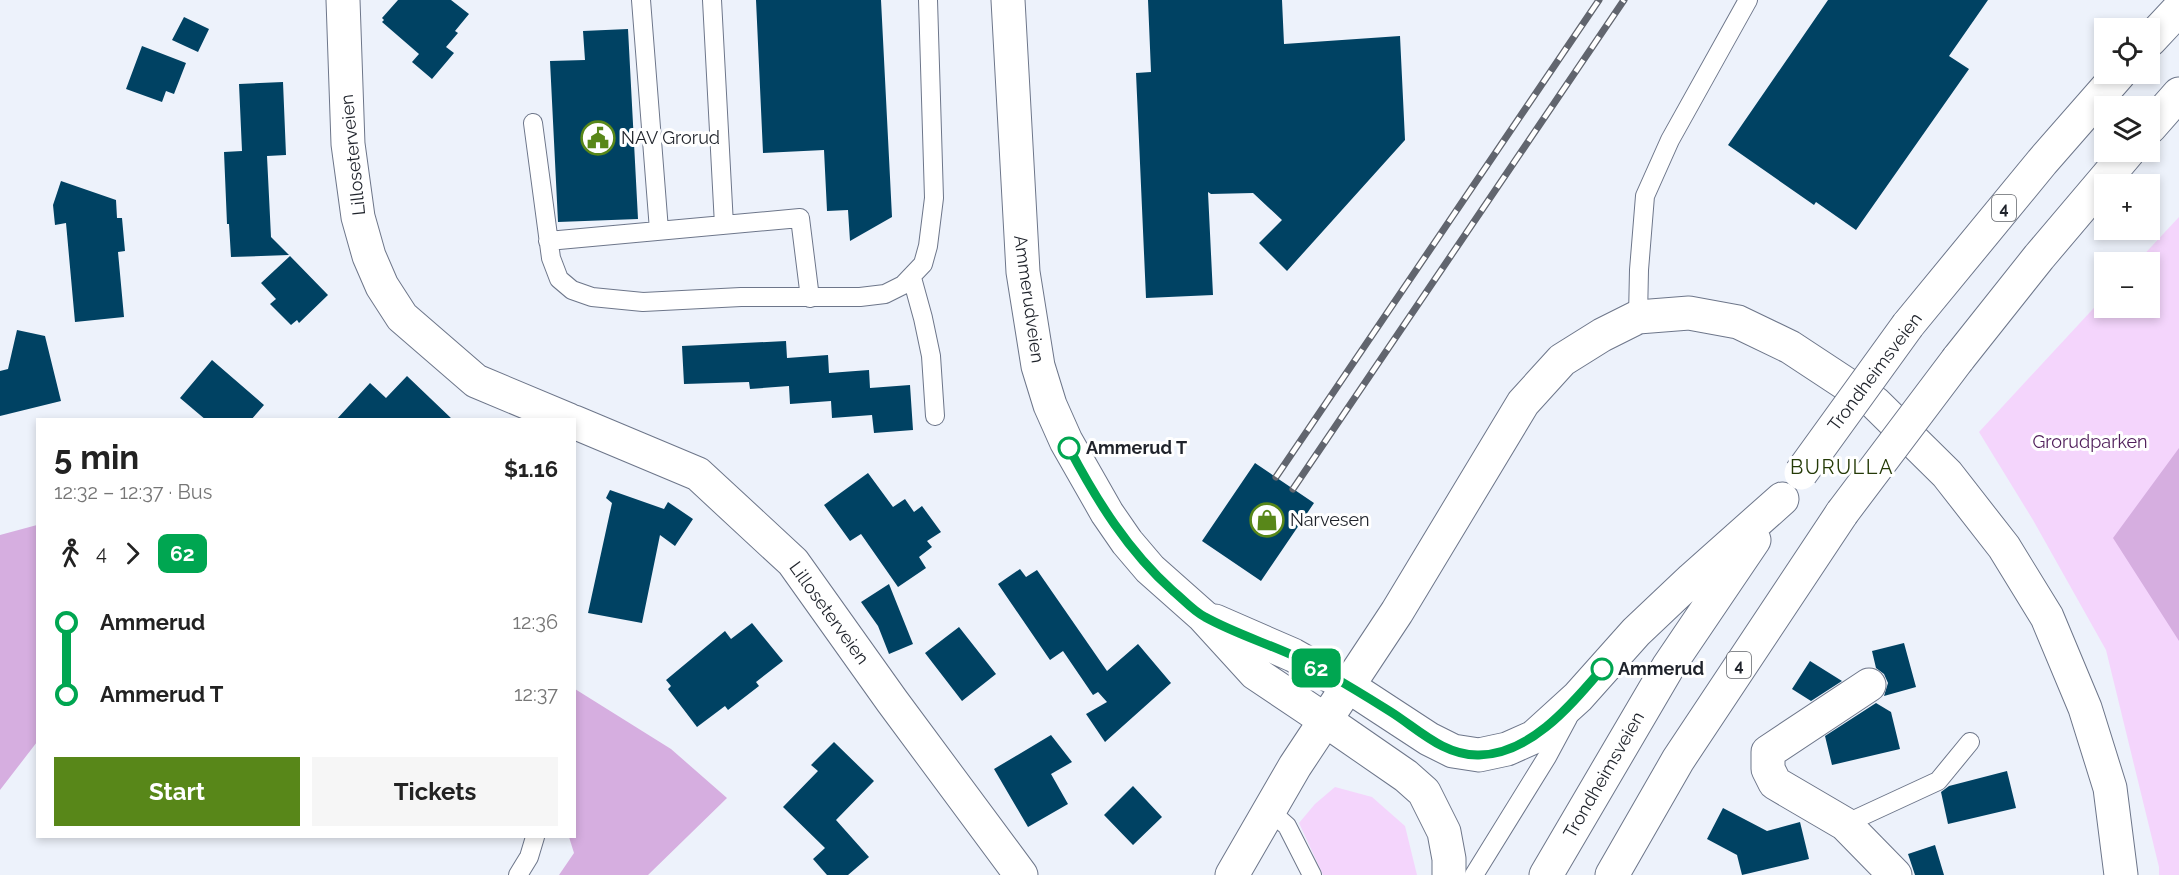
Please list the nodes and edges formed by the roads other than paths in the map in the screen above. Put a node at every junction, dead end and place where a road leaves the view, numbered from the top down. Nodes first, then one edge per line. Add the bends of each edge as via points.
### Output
1 (343, 0) edge
2 (641, 0) edge
3 (712, 0) edge
4 (928, 0) edge
5 (1008, 0) edge
6 (1748, 0) edge
7 (2179, 9) edge
8 (2160, 29) edge
9 (2110, 84) edge
10 (2179, 94) edge
11 (2160, 116) edge
12 (533, 123) dead end
13 (2120, 162) edge
14 (724, 225) junction
15 (658, 230) junction
16 (548, 241) junction
17 (912, 278) junction
18 (810, 298) junction
19 (1638, 317) junction
20 (934, 416) dead end
21 (564, 418) edge
22 (576, 423) edge
23 (1782, 499) junction
24 (1203, 616) junction
25 (1869, 685) dead end
26 (1348, 686) junction
27 (1578, 697) junction
28 (1325, 720) junction
29 (1970, 742) dead end
30 (1269, 810) junction
31 (1845, 824) junction
32 (535, 838) edge
33 (518, 875) edge
34 (1021, 875) edge
35 (1232, 875) edge
36 (1312, 875) edge
37 (1449, 875) edge
38 (1474, 875) edge
39 (1546, 875) edge
40 (1612, 875) edge
41 (1895, 875) edge
42 (2121, 875) edge

1 - 21 main road, Lilloseterveien via 348,144 358,218 382,286 402,317 476,381
2 - 15 lane
3 - 14 lane
4 - 17 lane via 934,198 928,246 923,264
5 - 24 main road, Ammerudveien via 1023,272 1038,366 1050,405 1084,477 1127,542 1150,569
6 - 19 lane via 1670,140 1645,196
7 - 8 main road
9 - 23 main road, Trondheimsveien / 4, bridge via 1908,325
10 - 11 main road
12 - 16 lane
13 - 40 main road, 4, bridge via 1958,359 1842,513 1684,751
14 - 15 lane
14 - 18 lane via 800,218
15 - 16 lane
16 - 18 lane via 559,279 572,290 592,297 643,302
17 - 18 lane via 885,294
17 - 20 lane via 931,356
19 - 26 main road via 1562,360 1523,403
19 - 42 main road via 1689,313 1738,322 1790,347 1875,403 1947,474 2004,547 2048,617 2085,708 2110,788
22 - 34 main road, Lilloseterveien via 698,474 793,562
23 - 27 main road, Ammerudveien via 1636,632
23 - 39 main road, Trondheimsveien / 4 via 1668,667
24 - 26 main road, Ammerudveien via 1293,655
24 - 28 main road, Ammerudveien via 1255,673
25 - 31 main road via 1768,752 1768,769 1775,783
26 - 27 main road, Ammerudveien via 1453,752 1479,755 1507,749 1534,737
26 - 28 main road
27 - 38 lane via 1547,758
28 - 30 main road
28 - 37 main road, Ammerudveien via 1424,792 1444,832
29 - 31 lane via 1938,781
30 - 35 main road
30 - 36 lane via 1287,826
31 - 41 main road
32 - 33 lane

